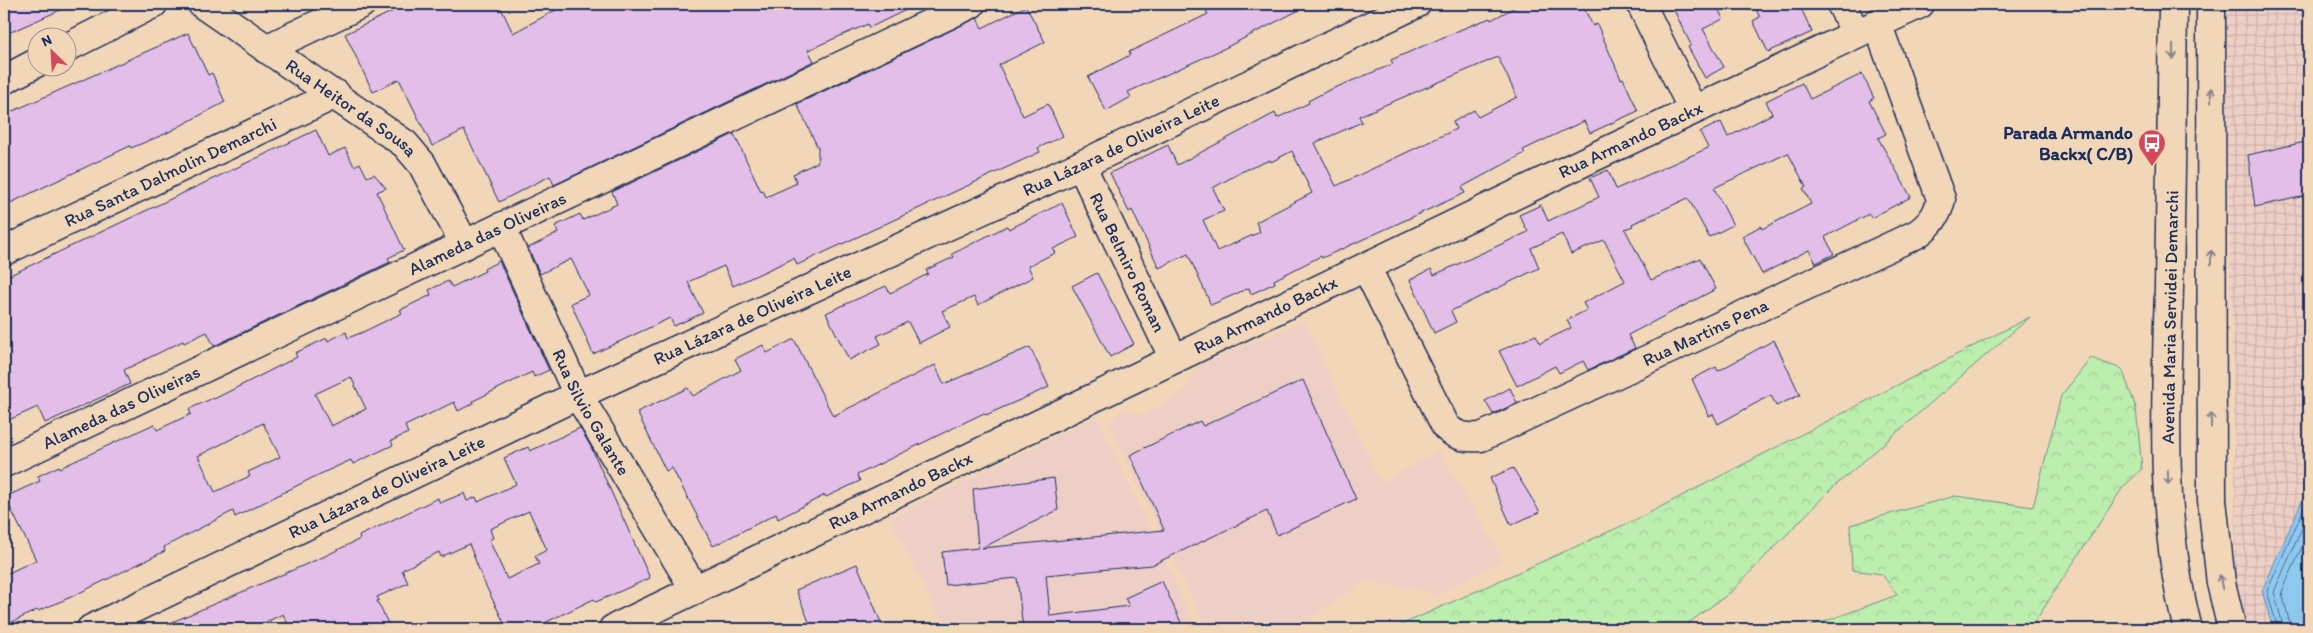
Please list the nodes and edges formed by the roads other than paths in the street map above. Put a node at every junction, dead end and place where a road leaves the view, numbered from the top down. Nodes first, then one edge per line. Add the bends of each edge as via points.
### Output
1 (153, 4) edge
2 (202, 4) edge
3 (361, 4) edge
4 (971, 4) edge
5 (1416, 4) edge
6 (1641, 4) edge
7 (1841, 4) edge
8 (1920, 4) edge
9 (2173, 4) edge
10 (2211, 4) edge
11 (1866, 28) junction
12 (78, 42) edge
13 (266, 49) junction
14 (28, 67) edge
15 (4, 80) edge
16 (336, 94) junction
17 (1693, 110) junction
18 (1081, 164) junction
19 (501, 227) junction
20 (465, 245) junction
21 (4, 251) edge
22 (1366, 267) junction
23 (1174, 359) junction
24 (578, 395) junction
25 (4, 463) edge
26 (695, 590) junction
27 (91, 629) edge
28 (613, 629) edge
29 (2188, 629) edge
30 (2232, 629) edge

1 - 12 street
2 - 13 street, Rua Heitor da Sousa
3 - 13 street
4 - 19 street, Alameda das Oliveiras
5 - 18 street, Rua Lázara de Oliveira Leite
6 - 17 street
7 - 11 street, Rua Martins Pena
8 - 11 street, Rua Armando Backx
9 -> 29 street, Avenida Maria Servidei Demarchi via 2166,382 2168,474 2176,573
30 -> 10 street via 2217,555 2211,483
11 - 17 street, Rua Armando Backx
11 - 22 street, Rua Martins Pena via 1941,199 1933,220 1916,234 1481,437 1466,438 1446,427
13 - 16 street, Rua Heitor da Sousa
14 - 15 street
16 - 20 street, Rua Heitor da Sousa via 405,144 422,164
16 - 21 street, Rua Santa Dalmolin Demarchi
17 - 22 street, Rua Armando Backx
18 - 23 street, Rua Belmiro Roman
18 - 24 street, Rua Lázara de Oliveira Leite
19 - 20 street, Alameda das Oliveiras
19 - 24 street, Rua Silvio Galante
20 - 25 street, Alameda das Oliveiras
22 - 23 street, Rua Armando Backx
23 - 26 street, Rua Armando Backx
24 - 26 street, Rua Silvio Galante
24 - 27 street, Rua Lázara de Oliveira Leite
26 - 28 street, Rua Armando Backx

